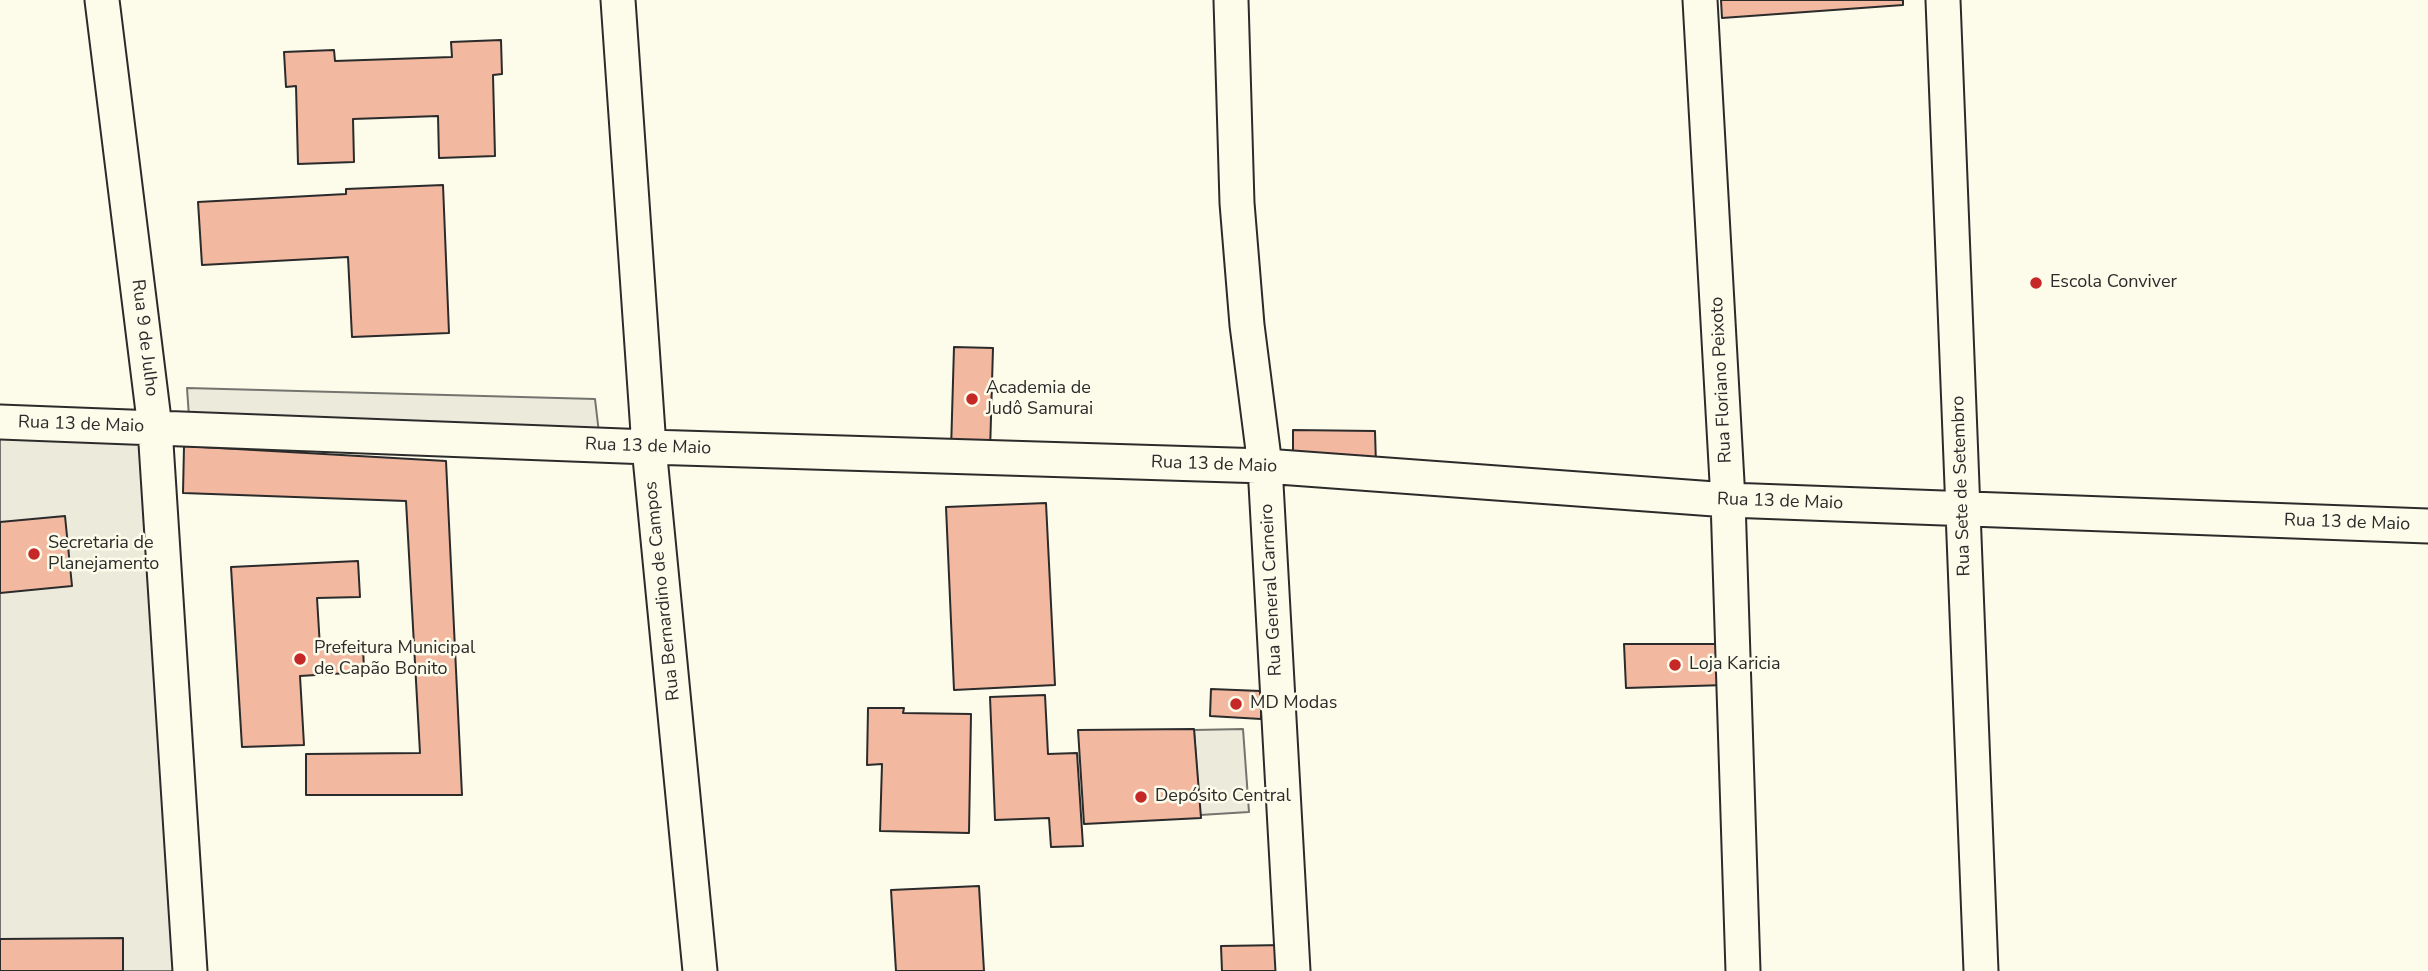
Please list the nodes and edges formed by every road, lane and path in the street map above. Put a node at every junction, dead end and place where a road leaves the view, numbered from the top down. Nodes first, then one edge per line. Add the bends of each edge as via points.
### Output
1 (102, 0) edge
2 (618, 0) edge
3 (1231, 0) edge
4 (1700, 0) edge
5 (1944, 0) edge
6 (0, 422) edge
7 (155, 428) junction
8 (649, 447) junction
9 (1265, 466) junction
10 (1728, 500) junction
11 (1962, 509) junction
12 (2428, 526) edge
13 (190, 971) edge
14 (700, 971) edge
15 (1293, 971) edge
16 (1743, 971) edge
17 (1981, 971) edge

1 - 7 street, Rua 9 de Julho
2 - 8 street, Rua Bernardino de Campos
3 - 9 street, Rua General Carneiro via 1237,203
4 - 10 street, Rua Floriano Peixoto
5 - 11 street, Rua Sete de Setembro
6 - 7 street, Rua 13 de Maio
7 - 8 street, Rua 13 de Maio
7 - 13 street, Rua 9 de Julho
8 - 9 street, Rua 13 de Maio
8 - 14 street, Rua Bernardino de Campos
9 - 10 street, Rua 13 de Maio
9 - 15 street, Rua General Carneiro
10 - 11 street, Rua 13 de Maio
10 - 16 street, Rua Floriano Peixoto
11 - 12 street, Rua 13 de Maio
11 - 17 street, Rua Sete de Setembro

